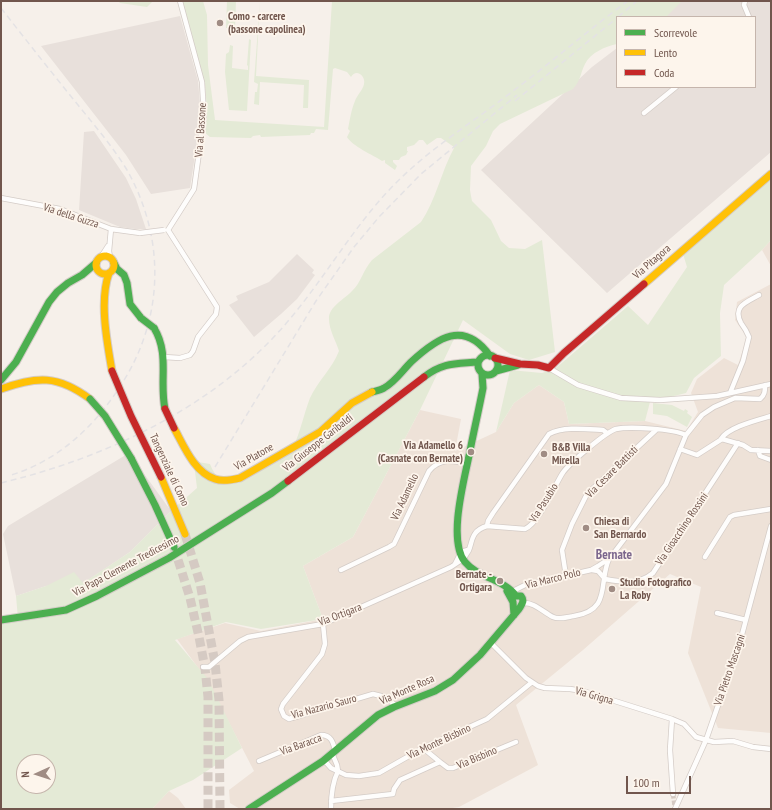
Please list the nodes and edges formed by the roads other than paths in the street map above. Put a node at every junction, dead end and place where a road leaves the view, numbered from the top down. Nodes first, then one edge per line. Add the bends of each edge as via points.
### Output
1 (180, 1) edge
2 (745, 1) edge
3 (749, 16) edge
4 (675, 88) edge
5 (644, 113) dead end
6 (771, 174) edge
7 (1, 198) edge
8 (111, 230) junction
9 (166, 230) junction
10 (109, 243) junction
11 (99, 260) junction
12 (112, 260) junction
13 (100, 272) junction
14 (110, 272) junction
15 (82, 275) junction
16 (124, 275) junction
17 (759, 295) dead end
18 (476, 340) junction
19 (164, 357) junction
20 (492, 357) junction
21 (560, 358) junction
22 (520, 364) junction
23 (531, 364) junction
24 (480, 366) junction
25 (549, 368) junction
26 (493, 373) junction
27 (1, 380) edge
28 (771, 384) edge
29 (764, 385) junction
30 (483, 388) junction
31 (1, 389) edge
32 (730, 393) junction
33 (771, 416) edge
34 (646, 429) junction
35 (656, 430) junction
36 (607, 433) junction
37 (686, 435) junction
38 (646, 438) junction
39 (721, 439) junction
40 (738, 443) junction
41 (680, 449) junction
42 (758, 450) junction
43 (771, 451) edge
44 (771, 460) edge
45 (468, 464) junction
46 (771, 509) edge
47 (487, 526) junction
48 (771, 526) edge
49 (185, 534) tunnel mouth
50 (192, 543) joint
51 (174, 547) tunnel mouth
52 (463, 556) junction
53 (705, 557) dead end
54 (610, 558) junction
55 (455, 564) junction
56 (341, 570) dead end
57 (591, 570) junction
58 (566, 576) junction
59 (604, 578) junction
60 (517, 598) junction
61 (717, 613) dead end
62 (1, 620) edge
63 (746, 620) junction
64 (323, 624) junction
65 (491, 643) junction
66 (203, 667) dead end
67 (531, 683) junction
68 (395, 705) junction
69 (672, 719) junction
70 (706, 740) junction
71 (516, 742) dead end
72 (423, 748) junction
73 (771, 750) edge
74 (334, 752) junction
75 (324, 760) junction
76 (259, 761) dead end
77 (440, 762) junction
78 (338, 771) junction
79 (673, 794) tunnel mouth
80 (331, 801) junction
81 (249, 809) edge
82 (331, 809) edge
83 (675, 809) edge

1 - 9 street, Via al Bassone via 202,82 204,116 194,189
2 - 3 street
4 - 5 street
6 - 21 main road, Via Pitagora
7 - 8 street, Via della Guzza via 60,210
8 - 9 street, Via della Guzza, bridge via 140,233
8 - 10 street
9 - 19 street via 217,309 198,337 190,355 180,358
10 - 11 street
10 - 12 street
11 - 12 main road via 106,256
11 - 13 main road via 97,268
11 - 15 main road
12 - 14 main road via 114,268
12 - 16 main road, Via Platone
13 - 14 main road
13 - 15 main road
14 - 16 main road
14 - 49 main road, Tangenziale di Como, bridge via 105,283 108,355 112,371
15 - 27 main road via 57,292 49,302 16,362
16 - 19 main road, Via Platone, bridge via 130,304 160,336
17 - 32 street via 739,309 739,317 749,337 743,361
18 - 19 main road, Via Platone, bridge via 463,335 452,335 442,339 415,359 394,381 352,403 320,432 230,482 206,476 192,460 174,428 165,409 162,392
18 - 20 main road
18 - 24 main road via 479,346
20 - 22 main road
20 - 24 main road via 484,356
20 - 26 main road via 498,364
21 - 23 main road
21 - 25 main road, Via Pitagora
22 - 23 main road
22 - 26 main road
23 - 25 main road
24 - 26 main road via 486,375
24 - 30 main road
24 - 50 main road, Via Giuseppe Garibaldi via 445,365 434,369 272,493
25 - 32 street via 578,385 621,398 660,400
26 - 30 main road
28 - 29 street
29 - 32 street
29 - 37 street via 764,397 735,398 714,407 702,415
30 - 45 main road
31 - 51 main road, bridge via 35,380 59,382 83,394 98,407 131,458
33 - 39 street via 736,428
34 - 35 street, Via Pasubio
34 - 36 street, Via Pasubio via 618,429
34 - 38 street, Via Cesare Battisti
35 - 37 street, Via Pasubio
35 - 38 street, Via Cesare Battisti
36 - 47 street, Via Pasubio via 564,470 530,527 525,529
36 - 47 street via 603,430 566,429 550,434 493,513
37 - 41 street
38 - 58 street, Via Cesare Battisti via 587,494 562,550
39 - 40 street
39 - 41 street via 696,455
40 - 42 street via 751,450
40 - 59 street, Via Gioacchino Rossini via 650,575 625,582
41 - 54 street via 666,484
42 - 43 street
42 - 44 street via 760,456
45 - 52 main road via 457,513 458,535
45 - 56 street, Via Adamello via 446,461 434,466 429,471 394,544
46 - 53 street via 734,515
47 - 52 street via 478,529
48 - 63 street, Via Pietro Mascagni
50 - 62 main road, Via Papa Clemente Tredicesimo via 169,558 66,610
52 - 55 street, Via Ortigara
52 - 55 street
52 - 60 main road via 468,565
54 - 57 street, Via Marco Polo
54 - 59 street
55 - 64 street, Via Ortigara
57 - 58 street, Via Marco Polo
57 - 59 street
58 - 60 street, Via Marco Polo via 525,585
59 - 60 street via 598,603 591,610 578,616 556,618
60 - 65 main road, Via Monte Rosa via 514,615
61 - 63 street
63 - 70 street, Via Pietro Mascagni
64 - 66 street, Via Ortigara via 248,637 209,667
64 - 68 street, Via Nazario Sauro via 325,644 322,654 283,704 281,709 286,718 368,695 385,697
65 - 67 street, Via Grigna
65 - 68 main road, Via Monte Rosa via 466,669 445,685
67 - 69 street, Via Grigna via 545,688 582,691
67 - 72 street, Via Monte Bisbino via 487,719
68 - 74 main road, Via Monte Rosa via 374,718
69 - 70 street, Via Grigna via 684,724 696,736
69 - 79 street via 670,750
70 - 73 street via 733,741
70 - 83 street, Via Pietro Mascagni
71 - 77 street, Via Bisbino via 453,768 448,768
72 - 77 street
72 - 78 street, Via Monte Bisbino via 374,775 352,776
74 - 75 main road, Via Monte Rosa
74 - 76 street, Via Baracca via 333,742 325,735
74 - 78 street
75 - 78 street, Via Monte Bisbino
75 - 81 main road, Via Monte Rosa
77 - 80 street, Via Bisbino via 400,780 394,794
78 - 80 street via 334,778
80 - 82 street

